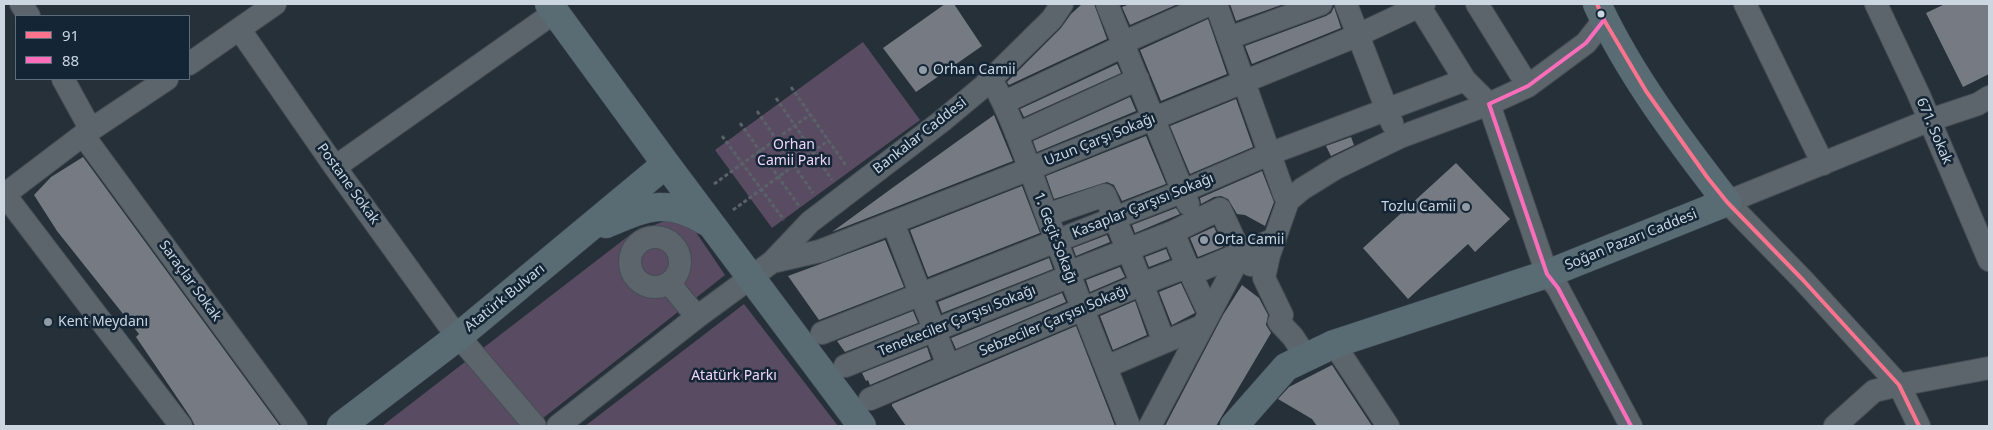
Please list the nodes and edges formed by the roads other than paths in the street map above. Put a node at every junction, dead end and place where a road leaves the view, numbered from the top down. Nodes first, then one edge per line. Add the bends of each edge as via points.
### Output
1 (21, 4) edge
2 (1062, 4) edge
3 (1107, 4) edge
4 (1210, 4) edge
5 (1216, 4) edge
6 (1321, 4) edge
7 (1346, 4) edge
8 (1421, 4) edge
9 (1477, 4) edge
10 (1745, 4) edge
11 (1876, 4) edge
12 (270, 5) edge
13 (552, 8) edge
14 (1600, 12) edge
15 (28, 15) edge
16 (240, 30) junction
17 (1358, 35) junction
18 (1229, 38) junction
19 (1123, 45) junction
20 (190, 63) edge
21 (991, 78) junction
22 (1138, 79) junction
23 (63, 80) edge
24 (165, 80) edge
25 (1465, 80) junction
26 (1244, 82) junction
27 (1528, 86) junction
28 (1989, 97) edge
29 (1002, 99) junction
30 (1489, 104) junction
31 (1387, 109) junction
32 (1153, 119) junction
33 (1930, 120) junction
34 (87, 132) junction
35 (1016, 133) junction
36 (1400, 137) junction
37 (1269, 154) junction
38 (666, 164) junction
39 (1823, 164) junction
40 (335, 167) junction
41 (1029, 169) junction
42 (1182, 191) junction
43 (4, 195) edge
44 (1288, 201) junction
45 (1727, 202) junction
46 (1047, 216) junction
47 (723, 218) junction
48 (1115, 218) junction
49 (1195, 220) junction
50 (893, 223) junction
51 (1173, 232) junction
52 (583, 234) junction
53 (1275, 239) junction
54 (1056, 241) junction
55 (1128, 250) junction
56 (1241, 254) junction
57 (1989, 260) edge
58 (1188, 268) junction
59 (762, 270) junction
60 (1069, 274) junction
61 (1547, 274) junction
62 (1264, 278) junction
63 (669, 284) dead end
64 (1142, 284) junction
65 (921, 295) junction
66 (1082, 308) junction
67 (697, 317) junction
68 (1205, 319) junction
69 (935, 329) junction
70 (822, 333) dead end
71 (459, 336) junction
72 (1164, 342) junction
73 (1334, 344) junction
74 (1306, 357) junction
75 (946, 360) dead end
76 (845, 366) dead end
77 (1106, 367) junction
78 (1989, 368) edge
79 (1899, 385) junction
80 (870, 399) dead end
81 (181, 426) edge
82 (296, 426) edge
83 (341, 426) edge
84 (535, 426) edge
85 (558, 426) edge
86 (862, 426) edge
87 (1129, 426) edge
88 (1150, 426) edge
89 (1234, 426) edge
90 (1388, 426) edge
91 (1631, 426) edge
92 (1835, 426) edge
93 (1919, 426) edge

1 - 15 street
2 - 21 street, Bankalar Caddesi via 1052,19
3 - 19 street
4 - 19 street
5 - 18 street
6 - 18 street
7 - 17 street
8 - 17 street, Uzun Çarşı Sokağı
8 - 25 street
9 - 27 street
10 - 39 street
11 - 33 street, 671. Sokak
12 - 16 street
13 - 38 main road
13 - 40 street
14 - 27 street via 1586,43
14 - 45 main road via 1646,91
16 - 20 street
16 - 40 street, Postane Sokak
17 - 26 street, Uzun Çarşı Sokağı
17 - 31 street
18 - 26 street
19 - 22 street
19 - 29 street via 1009,100
21 - 29 street, 1. Geçit Sokağı
21 - 59 street, Bankalar Caddesi via 942,121 810,223
22 - 32 street
22 - 35 street
23 - 34 street, Saraçlar Sokak
24 - 34 street
25 - 30 street
25 - 31 street, Kasaplar Çarşısı Sokağı
26 - 32 street, Uzun Çarşı Sokağı
26 - 37 street
27 - 30 street
28 - 33 street, Soğan Pazarı Caddesi via 1978,104
29 - 35 street, 1. Geçit Sokağı
30 - 36 street
30 - 61 street
31 - 36 street
31 - 37 street, Kasaplar Çarşısı Sokağı
32 - 41 street, Uzun Çarşı Sokağı
32 - 42 street
33 - 39 street, Soğan Pazarı Caddesi
33 - 57 street, 671. Sokak
34 - 43 street
34 - 82 street, Saraçlar Sokak
35 - 41 street, 1. Geçit Sokağı
36 - 44 street via 1336,168
37 - 42 street, Kasaplar Çarşısı Sokağı
37 - 44 street
38 - 47 main road
38 - 52 main road, Atatürk Bulvarı
39 - 45 street, Soğan Pazarı Caddesi
40 - 71 street, Postane Sokak
41 - 46 street, 1. Geçit Sokağı
41 - 50 street, Uzun Çarşı Sokağı
42 - 48 street, Kasaplar Çarşısı Sokağı
42 - 49 street
43 - 81 street
44 - 53 street
45 - 61 main road, Soğan Pazarı Caddesi
45 - 79 street
46 - 48 street via 1105,195
46 - 54 street, 1. Geçit Sokağı
47 - 52 main road via 696,216 673,206 642,209
47 - 59 main road
48 - 54 street, Kasaplar Çarşısı Sokağı
48 - 55 street
49 - 51 street, Tenekeciler Çarşısı Sokağı
49 - 56 street, Tenekeciler Çarşısı Sokağı via 1220,209
50 - 59 street, Uzun Çarşı Sokağı
50 - 65 street
51 - 55 street, Tenekeciler Çarşısı Sokağı
51 - 58 street
52 - 71 main road, Atatürk Bulvarı
53 - 56 street, Sebzeciler Çarşısı Sokağı
53 - 62 street
54 - 60 street, 1. Geçit Sokağı
54 - 65 street, Kasaplar Çarşısı Sokağı
55 - 60 street, Tenekeciler Çarşısı Sokağı
55 - 64 street
56 - 58 street, Sebzeciler Çarşısı Sokağı via 1201,270
56 - 62 street
56 - 68 street
58 - 64 street, Sebzeciler Çarşısı Sokağı
58 - 68 street
59 - 67 street
59 - 86 main road
60 - 66 street, 1. Geçit Sokağı
60 - 69 street, Tenekeciler Çarşısı Sokağı
61 - 73 main road, Soğan Pazarı Caddesi
61 - 91 street via 1558,288
62 - 74 street via 1282,316 1279,322
63 - 67 street
64 - 66 street, Sebzeciler Çarşısı Sokağı
64 - 72 street
65 - 69 street
65 - 70 street, Kasaplar Çarşısı Sokağı
66 - 77 street, 1. Geçit Sokağı
66 - 80 street, Sebzeciler Çarşısı Sokağı
67 - 85 street
68 - 72 street
68 - 88 street
69 - 75 street
69 - 76 street, Tenekeciler Çarşısı Sokağı
71 - 83 main road, Atatürk Bulvarı
71 - 84 street, Postane Sokak
72 - 77 street
73 - 74 main road, Soğan Pazarı Caddesi
73 - 90 street
74 - 89 main road, Soğan Pazarı Caddesi via 1286,367
77 - 87 street, 1. Geçit Sokağı
78 - 79 street
79 - 92 street via 1874,391
79 - 93 street

